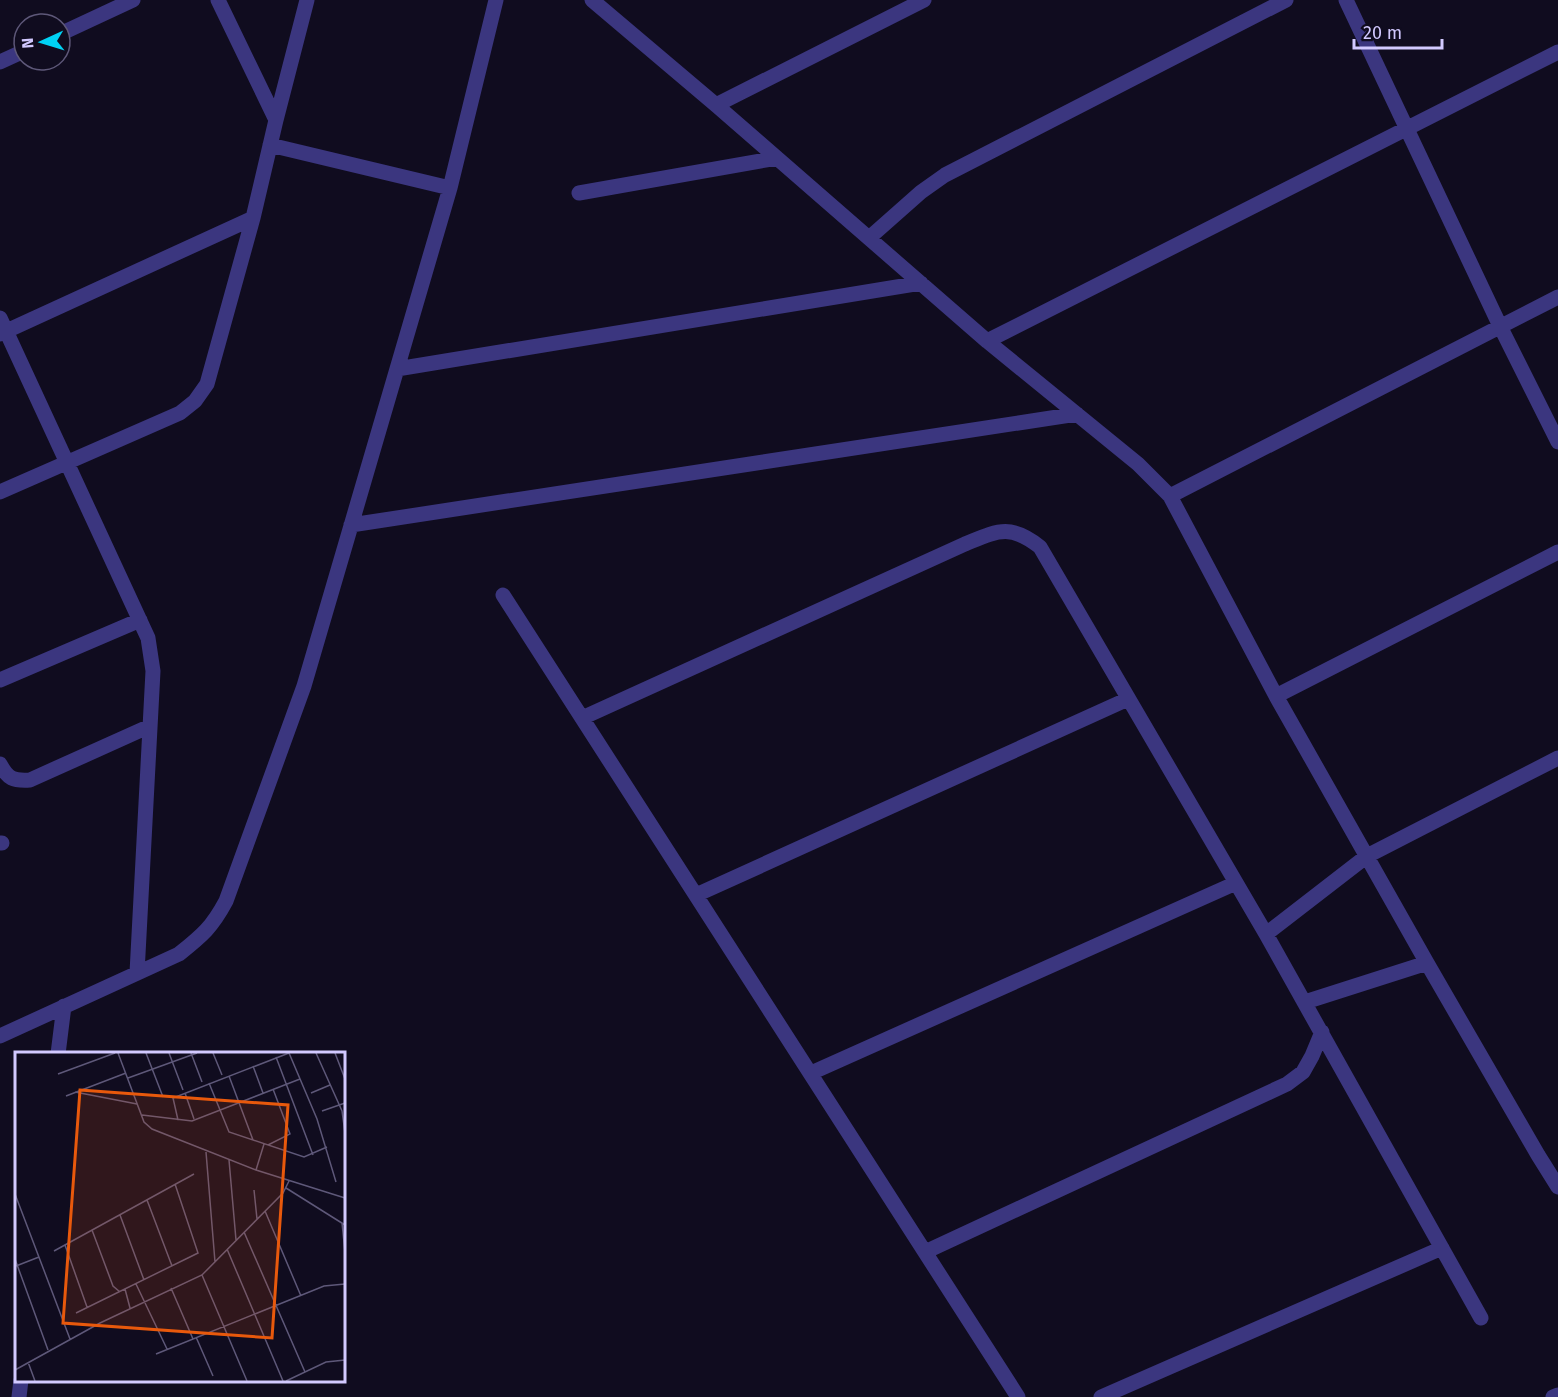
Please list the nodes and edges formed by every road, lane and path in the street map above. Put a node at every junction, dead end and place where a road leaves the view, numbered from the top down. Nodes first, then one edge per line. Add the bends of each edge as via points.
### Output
1 (133, 0) edge
2 (218, 0) edge
3 (308, 0) edge
4 (496, 0) edge
5 (592, 0) edge
6 (924, 0) edge
7 (1286, 0) edge
8 (1346, 0) edge
9 (72, 28) edge
10 (1558, 52) edge
11 (716, 105) junction
12 (276, 120) junction
13 (1407, 128) junction
14 (270, 145) junction
15 (777, 158) junction
16 (450, 188) junction
17 (579, 193) dead end
18 (252, 218) junction
19 (869, 238) junction
20 (921, 283) junction
21 (1558, 297) edge
22 (1500, 326) junction
23 (2, 328) edge
24 (987, 341) junction
25 (397, 369) junction
26 (1077, 414) junction
27 (1558, 442) edge
28 (67, 461) junction
29 (0, 492) edge
30 (1170, 496) junction
31 (351, 525) junction
32 (1558, 552) edge
33 (503, 595) dead end
34 (140, 620) junction
35 (0, 680) edge
36 (1276, 696) junction
37 (1128, 699) junction
38 (582, 718) junction
39 (150, 726) junction
40 (1558, 758) edge
41 (0, 764) edge
42 (1367, 856) junction
43 (1236, 883) junction
44 (696, 896) junction
45 (1266, 934) junction
46 (1427, 963) junction
47 (137, 973) junction
48 (1305, 1002) junction
49 (64, 1006) junction
50 (1322, 1032) junction
51 (0, 1036) edge
52 (58, 1052) edge
53 (811, 1073) junction
54 (1558, 1187) edge
55 (1442, 1248) junction
56 (925, 1252) junction
57 (1481, 1318) dead end
58 (21, 1382) edge
59 (1558, 1395) edge
60 (19, 1397) edge
61 (1018, 1397) edge
62 (1101, 1397) edge
63 (1553, 1397) edge

1 - 9 street
2 - 12 street
3 - 12 street
4 - 16 street
5 - 11 street
6 - 11 street
7 - 19 street via 945,175
8 - 13 street
10 - 13 street
11 - 15 street
12 - 14 street
13 - 22 street
13 - 24 street
14 - 16 street
14 - 18 street
15 - 17 street
15 - 19 street
16 - 25 street
18 - 23 street
18 - 28 street via 207,384 195,401 180,413
19 - 20 street
20 - 24 street
20 - 25 street
21 - 22 street
22 - 27 street
22 - 30 street
23 - 28 street
24 - 26 street
25 - 31 street
26 - 30 street
26 - 31 street
28 - 29 street
28 - 34 street
30 - 36 street
31 - 47 street via 304,686 226,900 202,936 179,954
32 - 36 street
33 - 38 street
34 - 35 street
34 - 39 street via 152,657
36 - 42 street
37 - 38 street via 1040,547 1027,537 996,531
37 - 43 street
37 - 44 street
38 - 44 street
39 - 41 street via 30,780 18,781 6,775
39 - 47 street
40 - 42 street
42 - 45 street
42 - 46 street
43 - 45 street
43 - 53 street
44 - 53 street
45 - 48 street
46 - 48 street
46 - 54 street
47 - 49 street
48 - 50 street
49 - 51 street
49 - 52 street
50 - 55 street
50 - 56 street via 1303,1072 1287,1084
53 - 56 street
55 - 57 street
55 - 62 street
56 - 61 street
58 - 60 street
59 - 63 street

